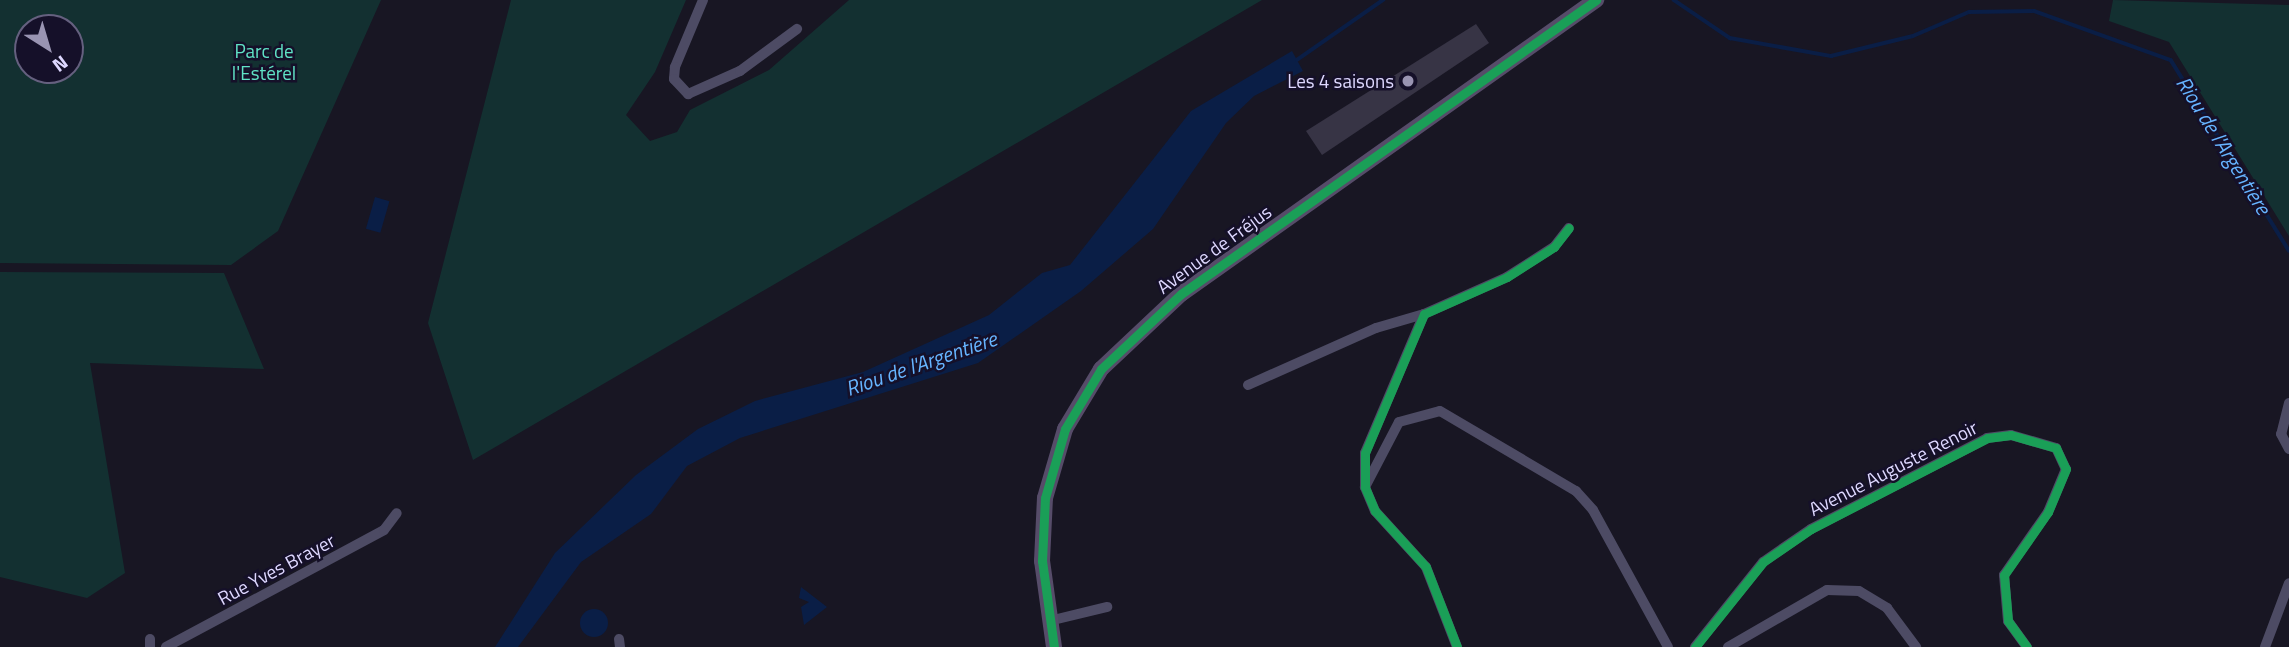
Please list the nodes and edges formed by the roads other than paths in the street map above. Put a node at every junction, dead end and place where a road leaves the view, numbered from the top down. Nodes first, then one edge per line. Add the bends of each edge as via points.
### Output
1 (703, 0) edge
2 (1596, 0) edge
3 (797, 29) dead end
4 (1569, 229) dead end
5 (1424, 314) junction
6 (1248, 384) dead end
7 (2289, 403) edge
8 (2289, 449) edge
9 (1365, 487) junction
10 (397, 513) dead end
11 (2289, 583) edge
12 (1107, 607) dead end
13 (1049, 621) junction
14 (166, 647) edge
15 (1054, 647) edge
16 (1457, 647) edge
17 (1668, 647) edge
18 (1695, 647) edge
19 (1728, 647) edge
20 (1916, 647) edge
21 (2027, 647) edge
22 (2265, 647) edge

1 - 3 street via 675,67 674,79 688,94 740,71
2 - 13 main road, Avenue de Fréjus via 1181,294 1101,369 1065,429 1045,498 1042,561
4 - 5 street via 1554,247 1507,276
5 - 6 street via 1376,328
5 - 9 street via 1365,453
7 - 8 street via 2281,434
9 - 16 street via 1385,525 1426,566
9 - 17 street via 1399,422 1440,411 1576,491 1593,510
10 - 14 street, Rue Yves Brayer via 383,530
11 - 22 street
12 - 13 street
13 - 15 main road, Avenue de Fréjus
18 - 21 street, Avenue Auguste Renoir via 1763,562 1782,549 1987,438 2011,435 2056,448 2066,468 2048,512 2004,575 2008,621
19 - 20 street via 1827,590 1859,591 1886,608

